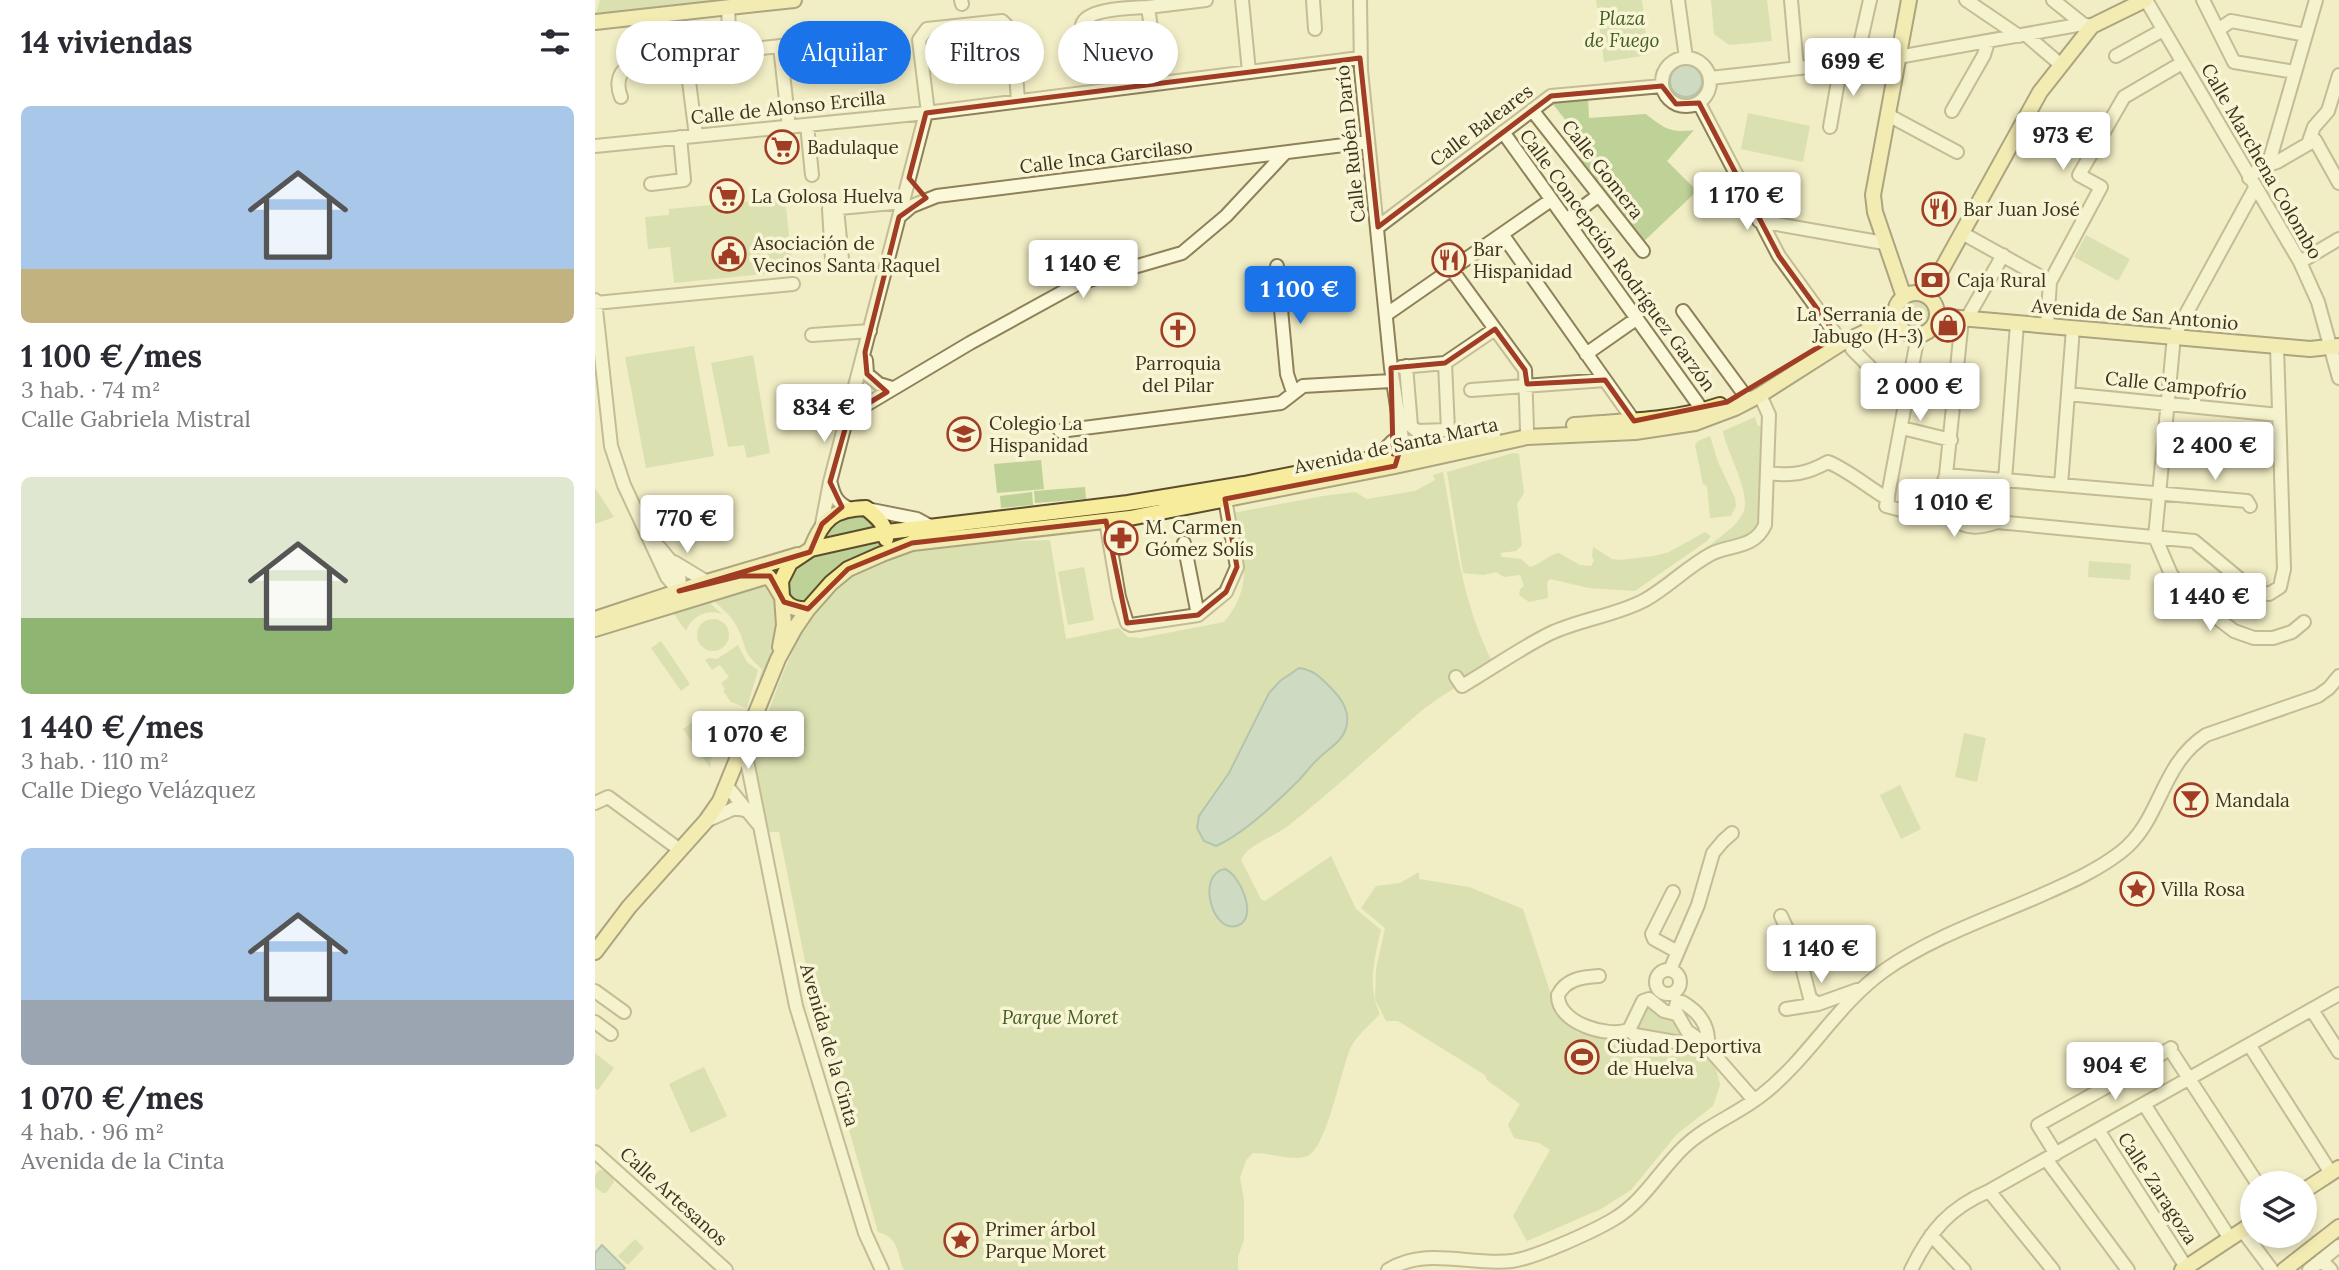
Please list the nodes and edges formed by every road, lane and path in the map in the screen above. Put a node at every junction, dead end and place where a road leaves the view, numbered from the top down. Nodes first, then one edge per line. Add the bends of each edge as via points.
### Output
1 (794, 0) edge
2 (1198, 0) edge
3 (1242, 0) edge
4 (1313, 0) edge
5 (1360, 0) edge
6 (1678, 0) edge
7 (1791, 0) edge
8 (1870, 0) edge
9 (1909, 0) edge
10 (1966, 0) edge
11 (2053, 0) edge
12 (2146, 0) edge
13 (2203, 0) edge
14 (2316, 0) edge
15 (1149, 6) junction
16 (728, 7) junction
17 (729, 21) edge
18 (1084, 21) edge
19 (1151, 21) edge
20 (595, 22) edge
21 (2087, 25) junction
22 (1315, 29) dead end
23 (2163, 30) junction
24 (2218, 30) junction
25 (2023, 35) junction
26 (2306, 35) junction
27 (1988, 42) junction
28 (2116, 56) dead end
29 (1898, 57) junction
30 (1360, 58) junction
31 (1686, 58) junction
32 (1856, 62) junction
33 (2182, 63) junction
34 (1841, 64) junction
35 (2060, 64) junction
36 (1797, 68) junction
37 (1249, 72) junction
38 (2295, 72) junction
39 (2339, 75) edge
40 (1710, 78) junction
41 (1178, 81) edge
42 (618, 84) edge
43 (689, 84) edge
44 (784, 84) edge
45 (1151, 84) edge
46 (1662, 86) junction
47 (621, 97) dead end
48 (1018, 101) junction
49 (1699, 103) junction
50 (1532, 110) junction
51 (1952, 111) dead end
52 (927, 113) junction
53 (1888, 115) junction
54 (807, 125) junction
55 (789, 127) junction
56 (1830, 127) dead end
57 (1503, 132) junction
58 (696, 136) junction
59 (680, 137) junction
60 (1368, 142) junction
61 (2311, 142) junction
62 (595, 146) edge
63 (1957, 152) dead end
64 (1284, 154) junction
65 (1244, 159) junction
66 (2265, 166) junction
67 (812, 175) dead end
68 (909, 178) junction
69 (1258, 182) junction
70 (2252, 183) junction
71 (2339, 183) edge
72 (652, 184) dead end
73 (1598, 195) junction
74 (933, 197) junction
75 (1551, 200) junction
76 (903, 202) junction
77 (837, 209) dead end
78 (899, 217) junction
79 (1566, 220) junction
80 (1759, 221) junction
81 (1378, 227) junction
82 (1962, 233) junction
83 (1501, 234) junction
84 (2339, 239) edge
85 (1884, 243) junction
86 (1643, 251) dead end
87 (2003, 256) junction
88 (2300, 262) junction
89 (1277, 266) dead end
90 (1452, 270) junction
91 (2050, 282) junction
92 (793, 284) dead end
93 (1927, 296) junction
94 (595, 301) edge
95 (1899, 310) junction
96 (1683, 311) dead end
97 (1387, 314) junction
98 (1937, 316) junction
99 (1636, 319) junction
100 (1964, 320) junction
101 (2017, 324) junction
102 (2047, 326) junction
103 (2073, 328) junction
104 (1495, 329) junction
105 (870, 331) junction
106 (812, 335) dead end
107 (1918, 335) junction
108 (1837, 336) junction
109 (2173, 336) junction
110 (2277, 346) junction
111 (2334, 347) edge
112 (1852, 349) dead end
113 (865, 352) junction
114 (1586, 354) junction
115 (1445, 363) junction
116 (1406, 366) junction
117 (1391, 374) junction
118 (2339, 378) edge
119 (1605, 380) junction
120 (1527, 384) junction
121 (892, 388) junction
122 (1471, 390) dead end
123 (1293, 392) junction
124 (1744, 394) junction
125 (1761, 394) junction
126 (2068, 394) junction
127 (2169, 403) junction
128 (1907, 404) junction
129 (849, 415) junction
130 (1705, 415) junction
131 (2279, 415) junction
132 (1635, 426) junction
133 (1902, 428) junction
134 (1448, 430) junction
135 (1061, 431) dead end
136 (1527, 433) junction
137 (1494, 435) junction
138 (1951, 440) junction
139 (1399, 452) junction
140 (1767, 473) junction
141 (1946, 475) junction
142 (2003, 480) junction
143 (830, 482) junction
144 (2061, 485) junction
145 (1940, 494) junction
146 (2159, 494) junction
147 (1225, 499) junction
148 (1887, 502) junction
149 (2249, 506) dead end
150 (859, 509) junction
151 (1106, 521) junction
152 (1997, 522) junction
153 (822, 524) junction
154 (930, 526) junction
155 (887, 532) junction
156 (648, 533) junction
157 (2155, 537) junction
158 (1184, 543) dead end
159 (809, 551) junction
160 (882, 554) junction
161 (666, 556) junction
162 (667, 577) junction
163 (758, 579) junction
164 (707, 582) junction
165 (679, 591) junction
166 (664, 596) junction
167 (783, 602) junction
168 (808, 609) junction
169 (644, 615) junction
170 (1198, 615) junction
171 (595, 619) edge
172 (2304, 622) dead end
173 (595, 629) edge
174 (778, 659) junction
175 (2339, 676) edge
176 (1456, 677) dead end
177 (744, 746) junction
178 (727, 786) junction
179 (754, 796) junction
180 (595, 803) edge
181 (748, 811) junction
182 (706, 821) junction
183 (758, 825) junction
184 (1732, 833) dead end
185 (680, 850) junction
186 (1673, 892) dead end
187 (1781, 916) dead end
188 (596, 950) edge
189 (1677, 951) junction
190 (1599, 976) dead end
191 (1864, 987) junction
192 (595, 991) edge
193 (2339, 995) edge
194 (1675, 1003) junction
195 (1818, 1004) junction
196 (1786, 1009) dead end
197 (2312, 1010) junction
198 (624, 1012) dead end
199 (595, 1022) edge
200 (1629, 1030) junction
201 (611, 1034) dead end
202 (1700, 1041) junction
203 (2250, 1046) junction
204 (2339, 1052) edge
205 (2189, 1079) junction
206 (1754, 1100) junction
207 (2144, 1104) junction
208 (2098, 1129) junction
209 (596, 1154) edge
210 (2051, 1156) junction
211 (2249, 1171) edge
212 (2335, 1171) edge
213 (2317, 1182) edge
214 (1989, 1191) junction
215 (2339, 1227) edge
216 (2240, 1229) edge
217 (2240, 1231) edge
218 (1931, 1235) junction
219 (2339, 1246) edge
220 (2255, 1248) edge
221 (2321, 1260) junction
222 (2184, 1269) edge
223 (726, 1270) edge
224 (882, 1270) edge
225 (1388, 1270) edge
226 (1911, 1270) edge
227 (1964, 1270) edge
228 (2053, 1270) edge
229 (2129, 1270) edge
230 (2272, 1270) edge
231 (2284, 1270) edge
232 (2309, 1270) edge
233 (2331, 1270) edge

1 - 16 main road
2 - 15 street
3 - 37 street
4 - 22 street
5 - 30 street, Calle Rubén Darío
6 - 31 street
7 - 36 street
8 - 32 street
9 - 29 main road
10 - 25 street
11 - 21 street
12 - 21 main road
12 - 23 street, Calle Marchena Colombo
13 - 24 street
14 - 26 street
15 - 18 street via 1097,12
15 - 19 street
16 - 17 street
16 - 20 main road
21 - 25 street
21 - 35 main road
23 - 28 street
23 - 33 street, Calle Marchena Colombo
24 - 26 street via 2231,21
24 - 38 street via 2234,62
25 - 27 street
25 - 35 street
26 - 38 street
27 - 29 street
27 - 51 street
29 - 32 street
29 - 53 main road
30 - 37 street, Calle de Alonso Ercilla
30 - 60 street, Calle Rubén Darío
31 - 40 street via 1699,62
31 - 46 street via 1668,66
32 - 34 street
33 - 70 street, Calle Marchena Colombo
33 - 91 street via 2124,97 2079,175 2101,187
34 - 36 street
34 - 56 street
35 - 82 main road
36 - 40 street
37 - 41 street, Calle de Alonso Ercilla
38 - 66 street
39 - 61 street via 2328,111 2314,127
40 - 49 street via 1708,92
42 - 47 street
43 - 58 street
44 - 55 street
45 - 48 street, Calle de Alonso Ercilla
46 - 49 street via 1676,104
46 - 50 street, Calle Baleares via 1551,96
48 - 52 street, Calle de Alonso Ercilla
48 - 52 street via 1013,32 1002,21 963,22 927,29 919,40
49 - 80 street
50 - 57 street, Calle Baleares
50 - 73 street, Calle Gomera
52 - 54 street, Calle de Alonso Ercilla
52 - 68 street
53 - 63 street
53 - 85 main road via 1873,195
54 - 55 street, Calle de Alonso Ercilla
54 - 67 street
55 - 58 street, Calle de Alonso Ercilla
57 - 75 street, Calle Concepción Rodríguez Garzón
57 - 81 street, Calle Baleares
58 - 59 street, Calle de Alonso Ercilla
59 - 62 street, Calle de Alonso Ercilla
59 - 72 street via 684,180
60 - 64 street, Calle Inca Garcilaso
60 - 81 street, Calle Rubén Darío
61 - 66 street
61 - 71 street
64 - 65 street, Calle Inca Garcilaso
64 - 69 street
65 - 69 street
65 - 74 street, Calle Inca Garcilaso
66 - 70 street
68 - 74 street
68 - 76 street
69 - 121 street via 1215,227 1182,253 1079,284
70 - 88 street, Calle Marchena Colombo
70 - 109 street
73 - 79 street
73 - 86 street, Calle Gomera
74 - 78 street, Calle Inca Garcilaso via 912,205
75 - 79 street, Calle Concepción Rodríguez Garzón
75 - 83 street
76 - 77 street
76 - 78 street
78 - 105 street
79 - 99 street, Calle Concepción Rodríguez Garzón
80 - 85 street
80 - 108 street
81 - 97 street, Calle Rubén Darío
82 - 87 street
82 - 93 main road
83 - 90 street
83 - 114 street
84 - 88 street
85 - 95 main road
87 - 91 street
87 - 100 street
88 - 111 street, Calle Marchena Colombo
89 - 123 street via 1287,374
90 - 97 street
90 - 104 street
91 - 102 street
92 - 94 street
93 - 95 main road via 1915,293
93 - 98 main road
94 - 156 street via 611,446
95 - 107 main road via 1906,332
95 - 108 main road, Avenida de Santa Marta
95 - 125 main road, Avenida de Santa Marta
96 - 124 street
97 - 117 street, Calle Rubén Darío
98 - 100 main road, Avenida de San Antonio
98 - 107 main road via 1931,329
99 - 114 street
99 - 130 street, Calle Concepción Rodríguez Garzón
100 - 101 main road, Avenida de San Antonio
100 - 138 street
101 - 102 main road, Avenida de San Antonio
101 - 142 street
102 - 103 main road, Avenida de San Antonio
103 - 109 main road, Avenida de San Antonio
103 - 126 street
104 - 115 street
104 - 120 street via 1525,370
105 - 106 street
105 - 113 street
107 - 128 street
108 - 124 main road, Avenida de Santa Marta
109 - 110 main road, Avenida de San Antonio
109 - 127 street
110 - 111 main road, Avenida de San Antonio
110 - 131 street
111 - 118 street, Calle Marchena Colombo
112 - 128 street
113 - 121 street via 867,374
113 - 129 street
114 - 119 street
115 - 116 street
115 - 134 street
116 - 117 street
116 - 134 street via 1411,426 1417,431
117 - 123 street via 1303,386
117 - 139 street, Calle Rubén Darío
119 - 120 street
119 - 132 street
120 - 122 street
120 - 136 street
121 - 129 street
123 - 135 street via 1281,403
124 - 130 main road, Avenida de Santa Marta
125 - 130 main road, Avenida de Santa Marta
125 - 140 street via 1769,415
126 - 127 street, Calle Campofrío
126 - 144 street
127 - 131 street, Calle Campofrío
127 - 146 street
128 - 133 street
129 - 143 street
130 - 132 main road, Avenida de Santa Marta
131 - 157 street via 2284,569 2280,587 2269,594 2254,591 2194,541
132 - 136 main road, Avenida de Santa Marta
133 - 138 street
133 - 148 street
134 - 137 street
136 - 137 main road, Avenida de Santa Marta
136 - 139 main road, Avenida de Santa Marta
137 - 139 main road, Avenida de Santa Marta
138 - 141 street
139 - 147 main road, Avenida de Santa Marta
139 - 154 main road, Avenida de Santa Marta via 1128,503
140 - 148 street via 1791,476 1828,462 1845,469
140 - 176 street via 1766,525 1753,540 1714,553 1645,600 1549,635 1462,686
141 - 142 street
141 - 145 street
142 - 144 street
142 - 152 street
143 - 150 street via 838,501
143 - 153 street
144 - 146 street
145 - 148 street via 1920,515
145 - 152 street via 1949,515 1959,523 1970,527
146 - 149 street via 2247,501
146 - 157 street
147 - 151 main road, Avenida de Santa Marta
147 - 170 street via 1237,567 1226,592
150 - 153 main road via 832,516
150 - 154 street via 917,519
150 - 155 main road via 880,520
151 - 160 main road, Avenida de Santa Marta via 912,543
151 - 170 street via 1119,607 1127,623
152 - 157 street
153 - 159 main road, Avenida de Santa Marta
154 - 155 main road, Avenida de Santa Marta
155 - 159 main road, Avenida de Santa Marta
155 - 160 main road
156 - 161 street
156 - 162 street
157 - 172 street via 2171,575 2186,594 2234,631 2273,638
158 - 170 street
159 - 164 main road
159 - 167 main road, Avenida de Santa Marta via 785,570
160 - 168 main road, Avenida de Santa Marta via 848,569
161 - 164 street
161 - 165 street via 679,573
162 - 165 street
162 - 166 street via 669,587
163 - 165 main road via 740,576
163 - 167 main road via 768,576
163 - 169 main road
164 - 165 main road
165 - 166 main road
165 - 169 main road via 649,606
166 - 171 main road
167 - 168 main road via 797,610
167 - 174 main road, Avenida de Santa Marta
168 - 174 main road, Avenida de Santa Marta
169 - 173 main road
174 - 177 main road, Avenida de Santa Marta
175 - 191 street via 2318,696 2192,744 2172,769 2136,837 2095,870 1915,951
177 - 178 main road, Avenida de Santa Marta
177 - 179 street, Avenida de la Cinta
178 - 179 street via 744,787
178 - 181 street, Avenida de la Cinta
178 - 182 main road, Avenida de Santa Marta
179 - 183 street, Avenida de la Cinta
180 - 185 street via 608,797
181 - 182 street via 735,808
181 - 183 street, Avenida de la Cinta
182 - 185 main road, Avenida de Santa Marta
183 - 224 street, Avenida de la Cinta via 804,1037 865,1233
184 - 189 street via 1713,853 1698,905
185 - 188 main road, Avenida de Santa Marta
186 - 189 street via 1652,933 1654,939
187 - 195 street via 1799,955 1810,998
189 - 194 street via 1670,970 1680,981
190 - 200 street via 1562,986 1557,995 1560,1008 1593,1029 1619,1034
191 - 195 street
191 - 206 street via 1793,1065
192 - 198 street
193 - 197 street
194 - 200 street via 1664,1011 1649,999 1643,1001
194 - 202 street
194 - 202 street via 1682,1002 1702,1019 1708,1039
195 - 196 street
197 - 203 street
197 - 204 street
199 - 201 street
200 - 202 street via 1687,1044
202 - 206 street
203 - 205 street
203 - 212 street
205 - 207 street
205 - 210 street via 2172,1051 2038,1125
205 - 211 street
206 - 225 street via 1697,1136 1633,1204 1594,1228 1514,1261 1415,1258
207 - 208 street
207 - 216 street
208 - 210 street
208 - 222 street, Calle Zaragoza
209 - 223 street, Calle Artesanos
210 - 214 street
210 - 229 street
212 - 213 main road
214 - 218 street via 1960,1205
214 - 228 street
215 - 231 main road
217 - 222 main road
218 - 226 street
218 - 227 street
219 - 221 street
220 - 230 street
221 - 232 street
221 - 233 street

